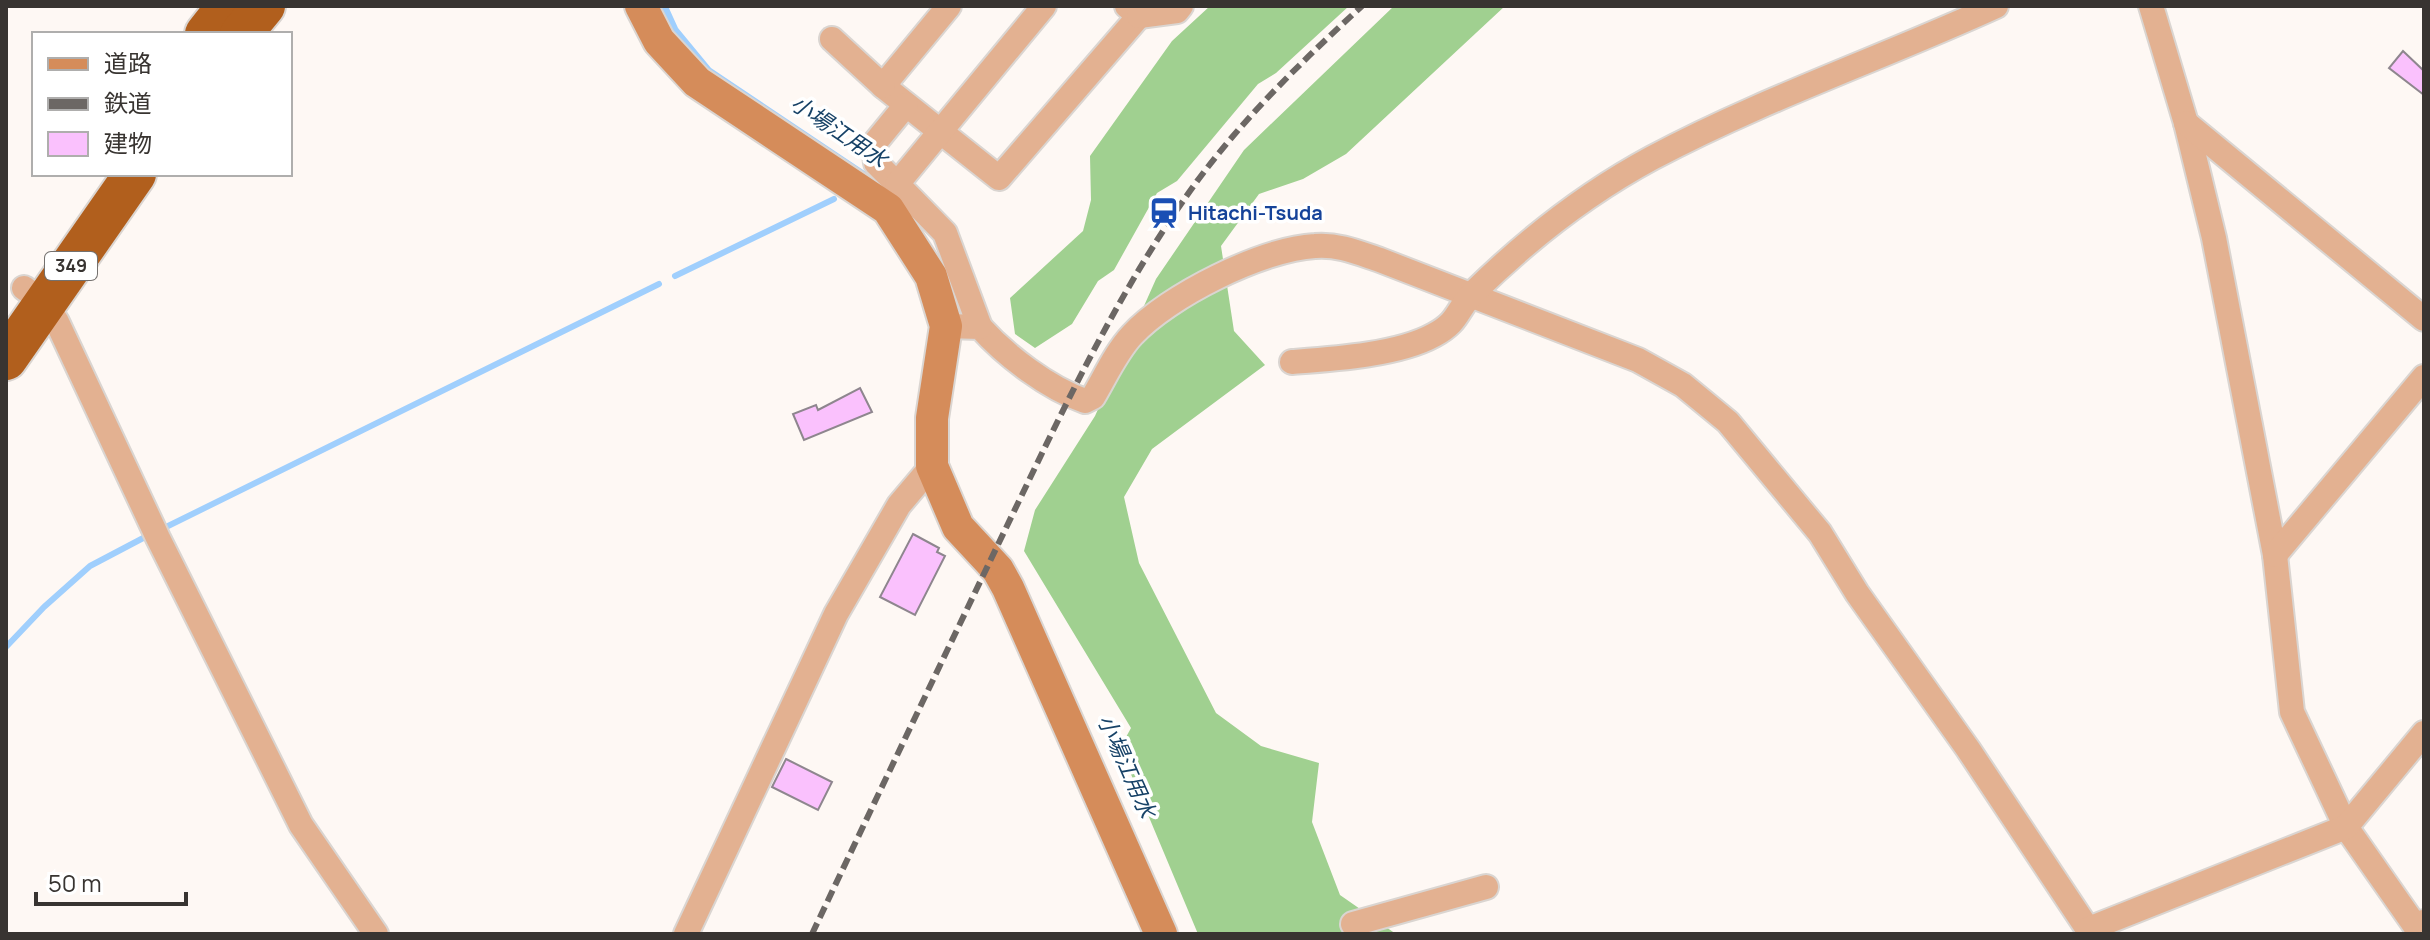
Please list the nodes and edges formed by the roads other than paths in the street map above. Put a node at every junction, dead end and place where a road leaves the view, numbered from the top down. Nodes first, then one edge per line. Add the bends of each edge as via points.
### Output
1 (228, 6) edge
2 (264, 6) edge
3 (641, 6) edge
4 (949, 6) edge
5 (1044, 6) edge
6 (1181, 6) edge
7 (1996, 6) edge
8 (2151, 6) edge
9 (1133, 11) edge
10 (208, 32) edge
11 (243, 32) edge
12 (832, 39) dead end
13 (883, 86) junction
14 (906, 105) junction
15 (2186, 123) junction
16 (937, 132) junction
17 (101, 176) edge
18 (133, 176) edge
19 (897, 184) junction
20 (1471, 295) junction
21 (25, 302) edge
22 (2424, 319) edge
23 (946, 326) junction
24 (980, 327) junction
25 (6, 359) edge
26 (1292, 362) dead end
27 (2424, 377) edge
28 (932, 466) junction
29 (2275, 555) junction
30 (2424, 733) edge
31 (2346, 827) junction
32 (1486, 887) dead end
33 (2424, 922) edge
34 (1353, 924) dead end
35 (2090, 932) edge
36 (376, 934) edge
37 (686, 934) edge
38 (1161, 934) edge

1 - 10 highway
2 - 11 highway
3 - 23 street via 659,41 697,82 888,209 931,276
4 - 13 street
5 - 16 street
6 - 9 street via 1177,11
7 - 20 street via 1652,158 1554,222
8 - 15 street
9 - 16 street via 999,178
12 - 13 street
13 - 14 street
14 - 16 street
14 - 19 street via 874,144 876,163
15 - 22 street
15 - 29 street via 2214,238
16 - 19 street
17 - 21 highway, 349
18 - 21 highway, 349
19 - 24 street via 945,233
20 - 24 street via 1346,248 1291,249 1161,308 1129,338 1093,397 1085,401 1055,386
20 - 26 street via 1454,323 1430,338 1357,356
20 - 35 street via 1658,370 1728,422 1820,533
21 - 25 highway, 349
21 - 36 street via 301,825
23 - 24 street
23 - 28 street via 932,418
27 - 29 street
28 - 37 street via 899,505 836,614
28 - 38 street via 958,527 1008,588
29 - 31 street via 2292,712
30 - 31 street
31 - 33 street via 2418,930
31 - 35 street
32 - 34 street

